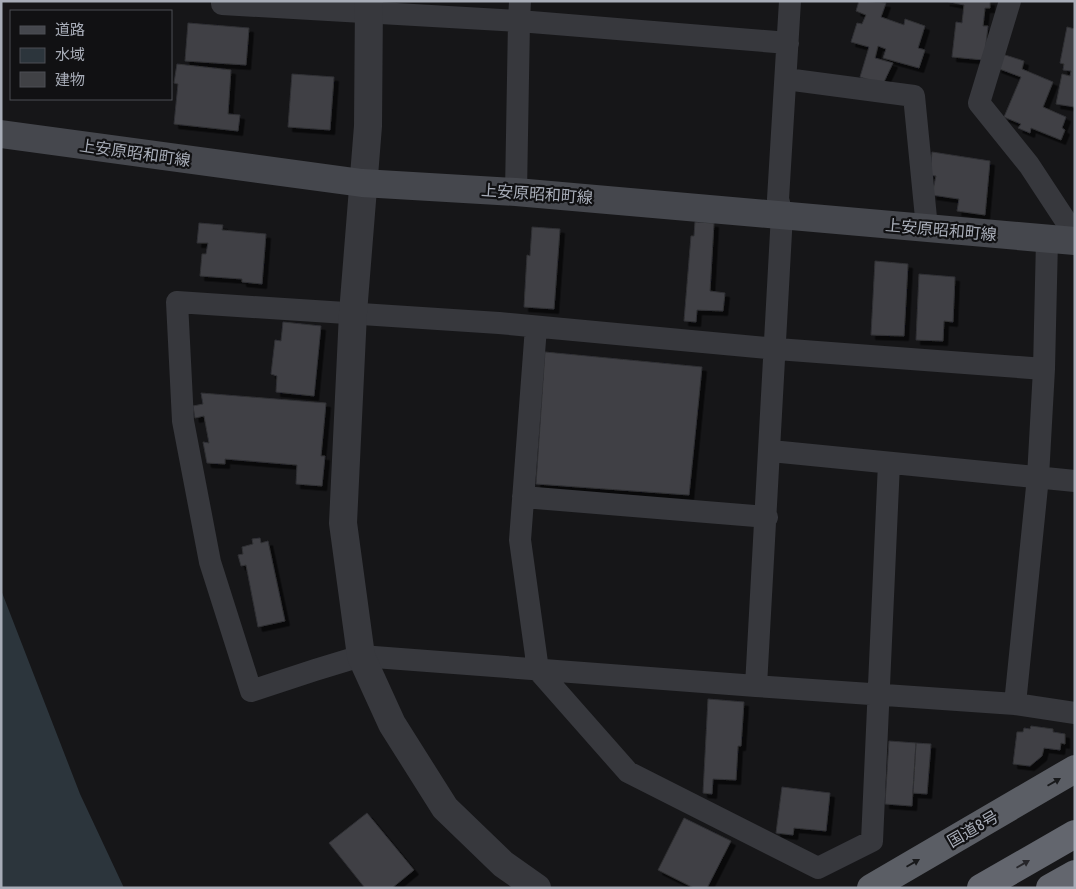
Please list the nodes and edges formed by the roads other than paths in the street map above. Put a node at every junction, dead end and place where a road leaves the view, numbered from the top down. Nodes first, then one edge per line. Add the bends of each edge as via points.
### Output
1 (222, 1) edge
2 (790, 1) edge
3 (1010, 1) edge
4 (369, 6) edge
5 (520, 11) edge
6 (788, 43) junction
7 (786, 79) junction
8 (1, 134) edge
9 (362, 183) junction
10 (516, 192) junction
11 (782, 214) junction
12 (927, 228) junction
13 (1075, 235) edge
14 (1047, 240) junction
15 (1075, 240) edge
16 (353, 313) junction
17 (536, 327) junction
18 (776, 349) junction
19 (1044, 369) junction
20 (771, 451) junction
21 (889, 463) junction
22 (1038, 477) junction
23 (1075, 481) edge
24 (523, 497) junction
25 (767, 516) junction
26 (362, 656) junction
27 (538, 670) junction
28 (756, 686) junction
29 (877, 695) junction
30 (1015, 704) junction
31 (1075, 713) edge
32 (1075, 770) edge
33 (1075, 834) edge
34 (1075, 874) edge
35 (537, 888) edge
36 (871, 888) edge
37 (981, 888) edge
38 (1050, 888) edge

1 - 4 street via 222,4
2 - 6 street
3 - 13 street via 979,103 1029,165
4 - 5 street
4 - 9 street via 368,126
5 - 6 street
5 - 10 street
6 - 7 street
7 - 11 street via 778,199
7 - 12 street via 914,96
8 - 9 main road, 上安原昭和町線
9 - 10 main road, 上安原昭和町線
9 - 16 street
10 - 11 main road, 上安原昭和町線
11 - 12 main road, 上安原昭和町線
11 - 18 street
12 - 14 main road, 上安原昭和町線
14 - 15 main road, 上安原昭和町線
14 - 19 street
16 - 17 street
16 - 26 street via 344,523
16 - 26 street via 177,302 183,421 210,562 252,692
17 - 18 street
17 - 24 street
18 - 19 street
18 - 20 street
19 - 22 street
20 - 21 street
20 - 25 street
21 - 22 street
21 - 29 street
22 - 23 street
22 - 30 street
24 - 25 street
24 - 27 street via 520,540
25 - 28 street
26 - 27 street
26 - 35 street via 392,724 444,808 503,864
27 - 28 street
27 - 29 street via 628,772 818,868 872,841
28 - 29 street
29 - 30 street
30 - 31 street
36 -> 32 highway, 国道8号
37 -> 33 highway
34 - 38 highway

